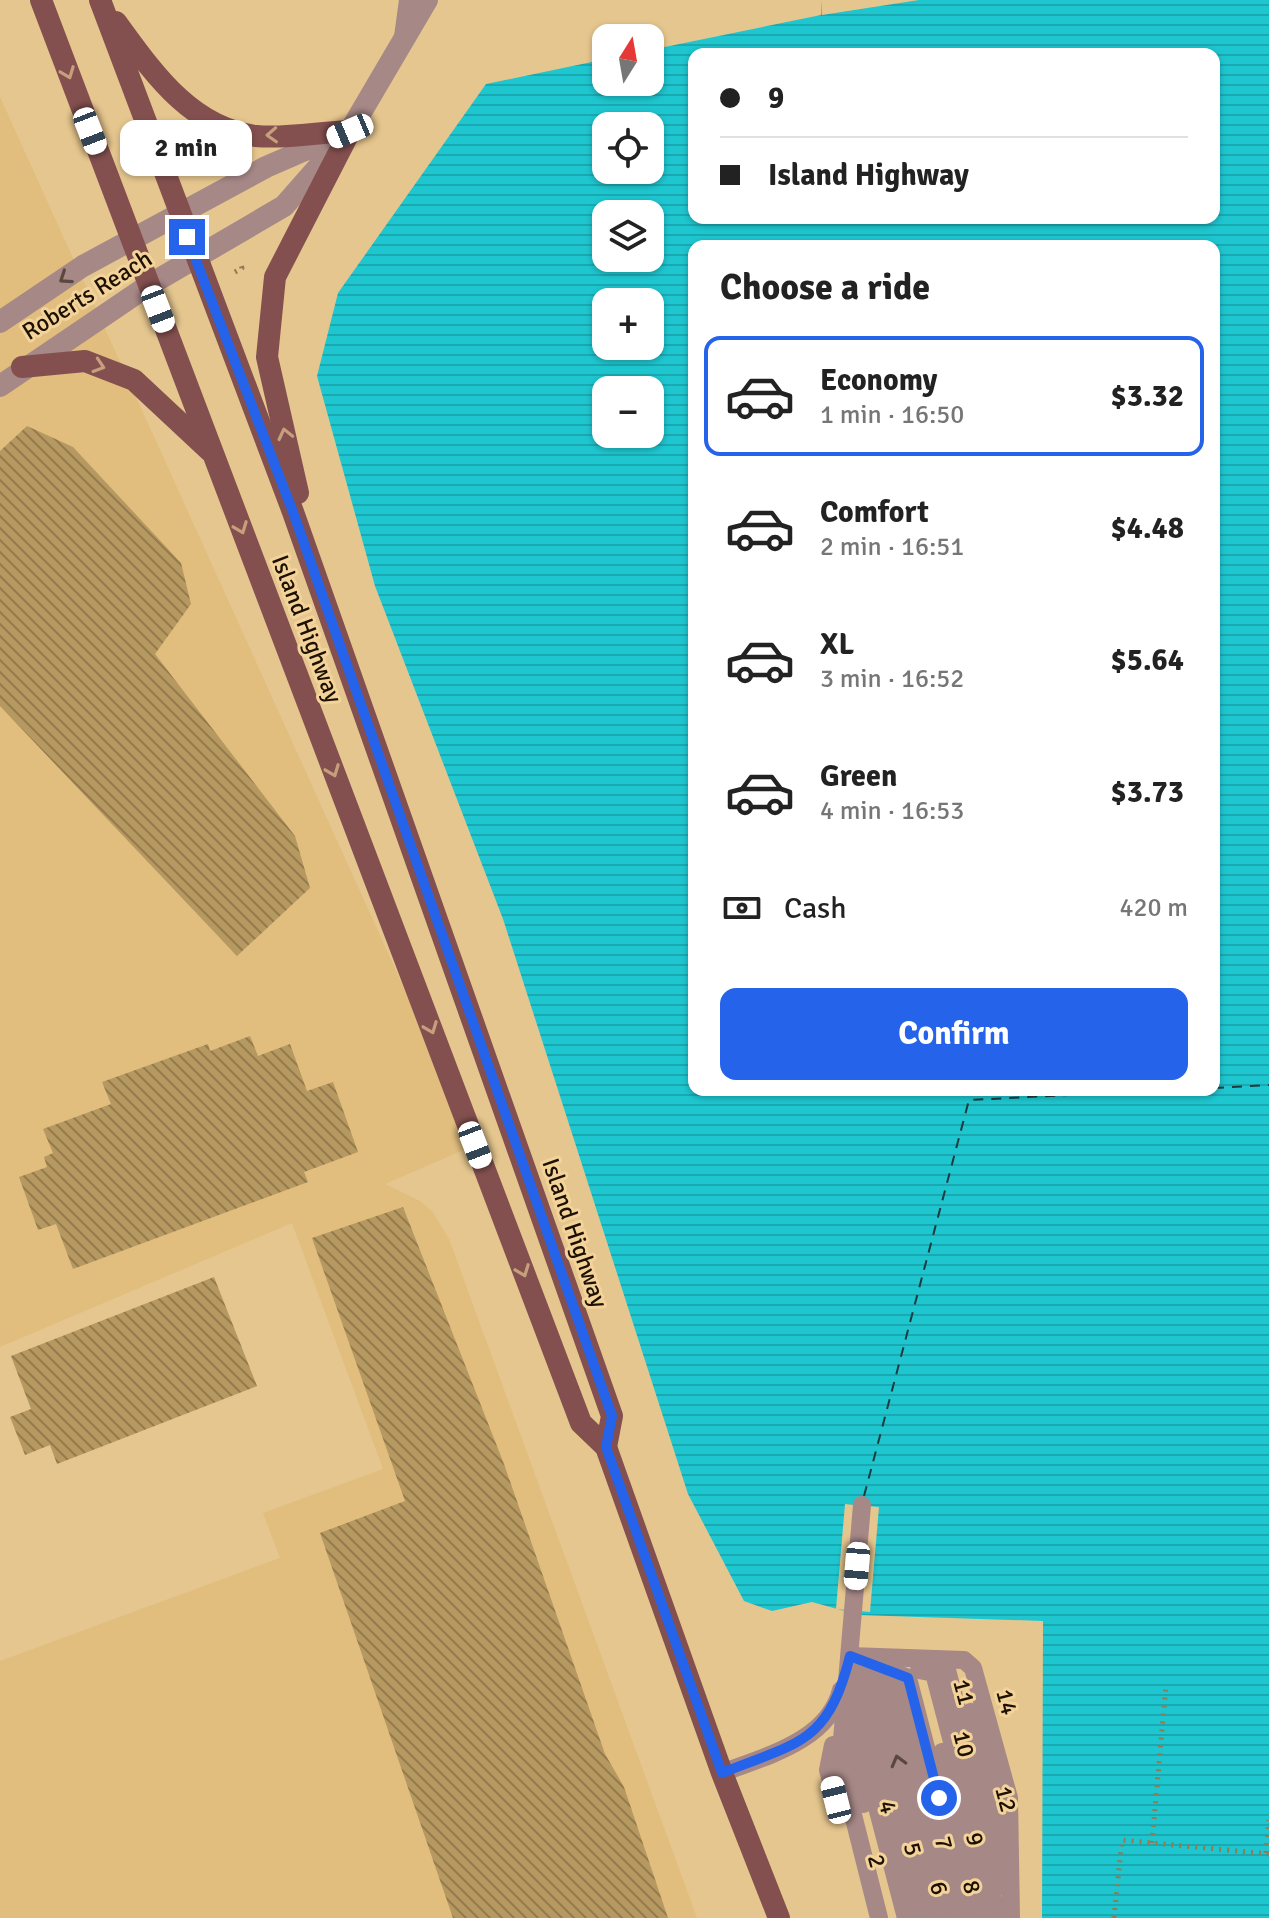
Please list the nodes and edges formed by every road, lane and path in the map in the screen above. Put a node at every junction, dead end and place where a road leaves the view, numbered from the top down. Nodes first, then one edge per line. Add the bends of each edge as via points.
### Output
1 (41, 0) edge
2 (408, 0) edge
3 (427, 0) edge
4 (100, 1) edge
5 (402, 43) junction
6 (350, 131) junction
7 (210, 152) dead end
8 (205, 167) dead end
9 (179, 216) junction
10 (133, 241) junction
11 (196, 259) junction
12 (149, 285) junction
13 (0, 322) edge
14 (22, 367) junction
15 (0, 386) edge
16 (214, 455) junction
17 (322, 592) junction
18 (606, 1447) junction
19 (862, 1505) dead end
20 (850, 1656) junction
21 (927, 1677) junction
22 (1166, 1685) dead end
23 (845, 1758) junction
24 (722, 1773) junction
25 (1269, 1820) edge
26 (1152, 1843) junction
27 (1268, 1854) edge
28 (1011, 1859) junction
29 (1000, 1915) edge
30 (779, 1918) edge
31 (867, 1918) edge
32 (879, 1918) edge
33 (892, 1918) edge
34 (906, 1918) edge
35 (922, 1918) edge
36 (939, 1918) edge
37 (955, 1918) edge
38 (970, 1918) edge
39 (1114, 1918) edge

1 -> 10 main road, Island Highway
2 - 5 lane
3 - 5 street, Roberts Reach
6 -> 4 main road via 256,136 208,121 163,86
4 - 9 main road, Island Highway
5 - 6 street, Roberts Reach
6 - 9 street, Roberts Reach via 266,167
6 - 11 street, Roberts Reach via 284,206
17 -> 6 main road via 267,357 279,267
7 - 8 path
9 - 10 street, Roberts Reach
9 - 11 main road, Island Highway
10 - 12 main road, Island Highway
10 -> 13 street, Roberts Reach via 83,266
11 - 12 street, Roberts Reach
11 - 17 main road, Island Highway
12 - 14 street, Roberts Reach
12 - 16 main road, Island Highway
14 - 15 street, Roberts Reach
14 -> 16 main road via 85,361 134,380
16 -> 18 main road, Island Highway via 581,1423
17 - 18 main road, Island Highway via 612,1416
18 - 24 main road, Island Highway
19 - 20 lane
20 - 21 lane
20 - 21 lane
20 - 21 lane via 950,1664
20 - 23 lane
20 - 23 lane
20 - 24 lane via 840,1696 816,1730 787,1748
20 - 35 lane, 6 via 875,1730
21 - 28 lane via 993,1794
21 - 28 lane, 14 via 992,1736 1009,1798
21 - 29 lane, 10
21 - 29 lane, 12 via 994,1848
36 -> 21 lane, 7
21 - 37 lane, 8
21 - 38 lane, 9
22 - 26 path
23 - 31 lane, 2
23 - 32 lane
23 - 33 lane, 4
23 - 34 lane, 5
24 - 30 main road, Island Highway
25 - 27 path
26 - 27 path
26 - 39 path via 1122,1840
28 - 29 lane

